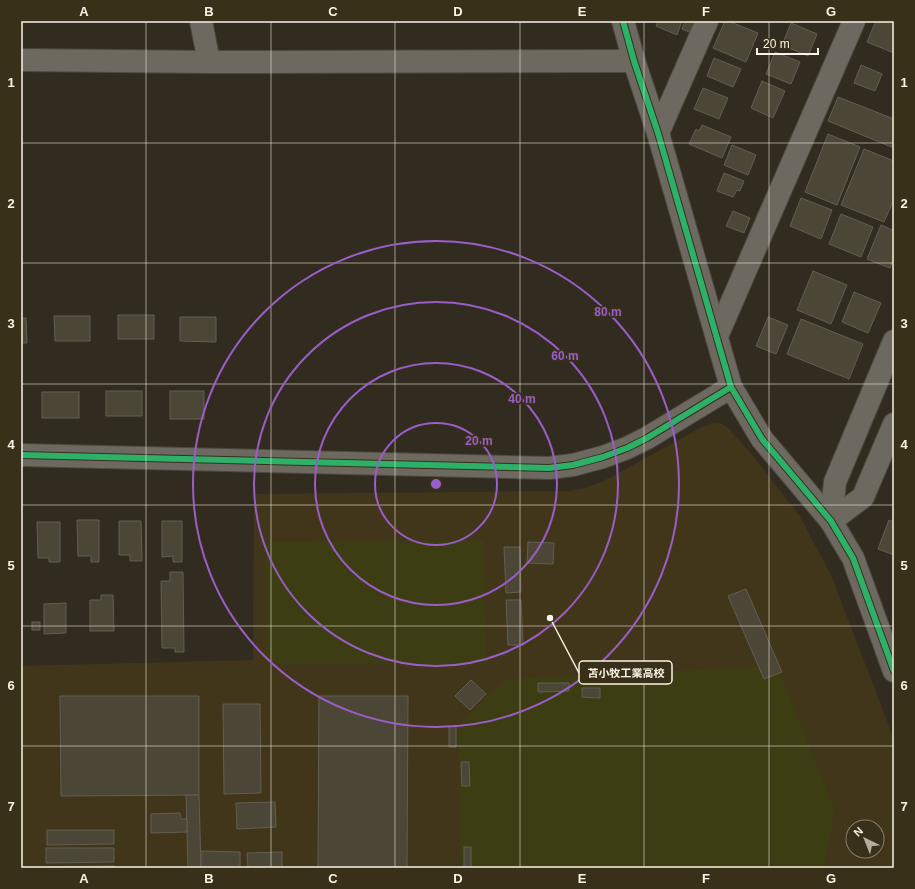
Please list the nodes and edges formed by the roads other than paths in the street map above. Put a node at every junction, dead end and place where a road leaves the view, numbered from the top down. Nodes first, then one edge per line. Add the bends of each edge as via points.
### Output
1 (622, 21) edge
2 (707, 21) edge
3 (854, 21) edge
4 (204, 22) edge
5 (21, 60) edge
6 (634, 61) junction
7 (209, 62) junction
8 (658, 133) junction
9 (716, 336) junction
10 (894, 341) edge
11 (731, 387) junction
12 (894, 424) edge
13 (21, 455) edge
14 (831, 521) junction
15 (894, 671) edge

1 - 6 street
2 - 8 street
3 - 9 street
4 - 7 street
5 - 7 street
6 - 7 street
6 - 8 street
8 - 9 street
9 - 11 street
10 - 14 street via 835,482
11 - 13 street via 627,448 573,466 549,468
11 - 14 street via 762,439
12 - 14 street via 863,497
14 - 15 street via 853,558

